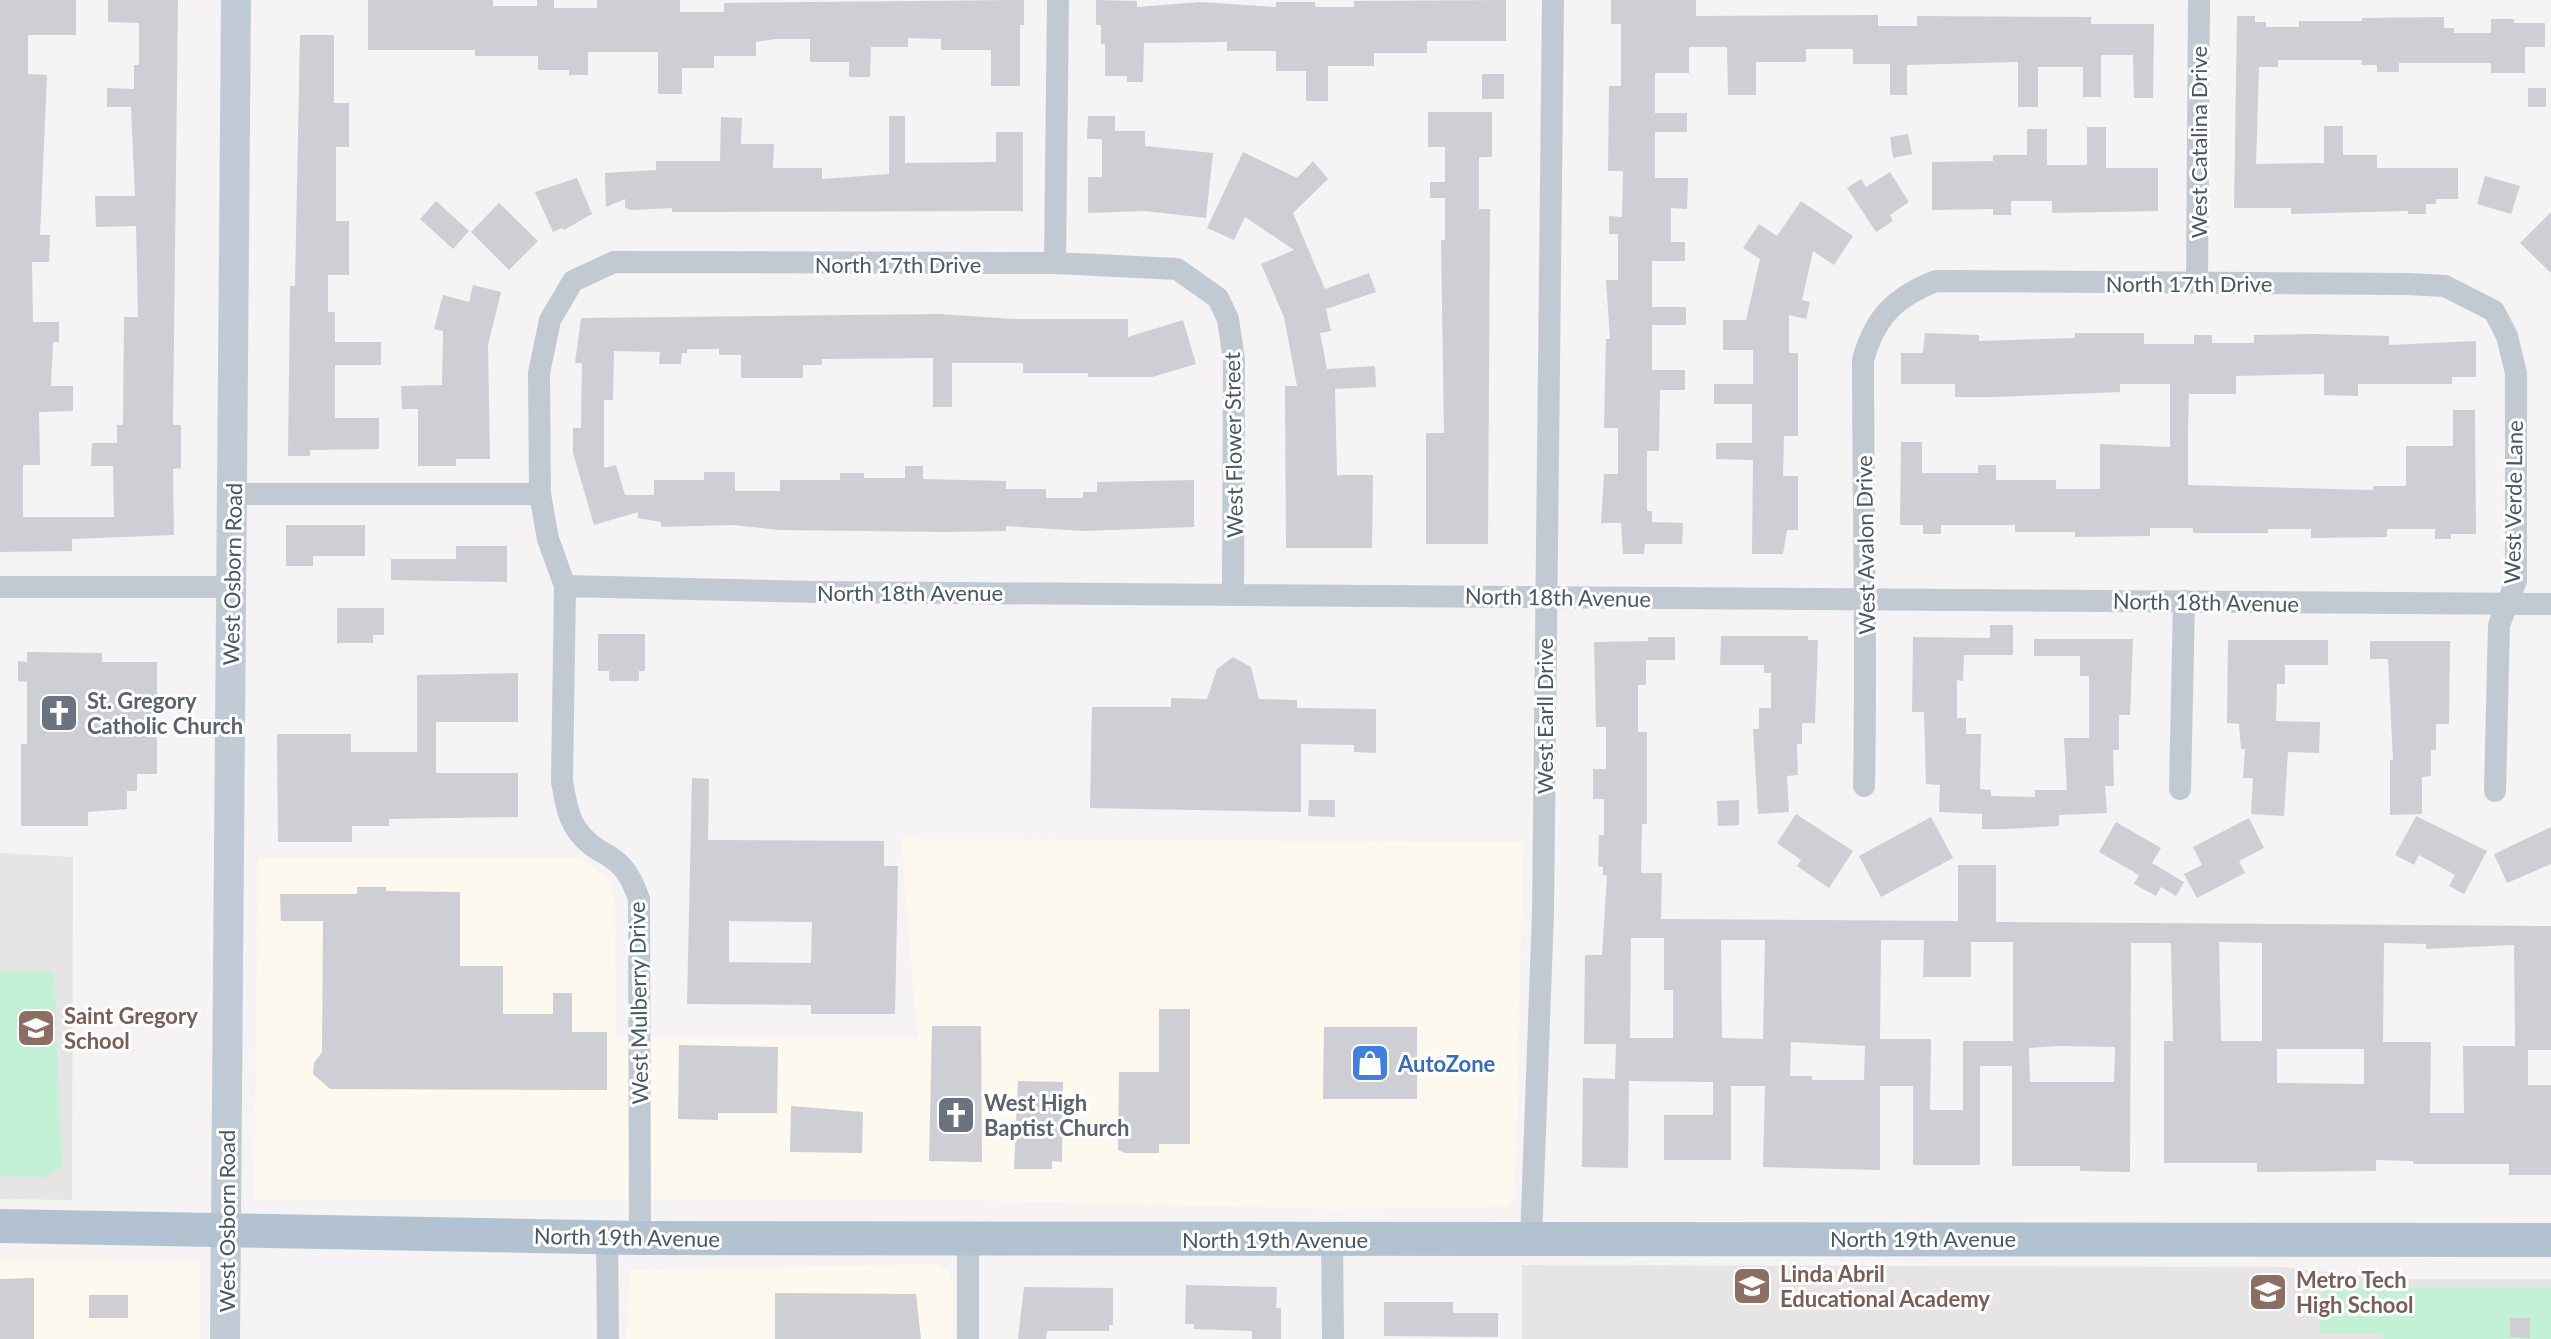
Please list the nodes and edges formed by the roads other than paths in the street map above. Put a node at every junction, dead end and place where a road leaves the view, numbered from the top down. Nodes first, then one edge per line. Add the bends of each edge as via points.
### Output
1 (236, 0) edge
2 (1058, 0) edge
3 (1553, 0) edge
4 (2199, 0) edge
5 (1055, 263) junction
6 (573, 281) joint
7 (2197, 283) junction
8 (1218, 298) joint
9 (1885, 309) joint
10 (2494, 311) joint
11 (233, 494) junction
12 (540, 494) junction
13 (565, 586) junction
14 (0, 587) edge
15 (232, 587) junction
16 (1233, 595) junction
17 (1545, 597) junction
18 (1865, 599) junction
19 (2184, 601) junction
20 (2551, 604) edge
21 (2507, 605) junction
22 (1864, 786) dead end
23 (2180, 789) dead end
24 (2495, 791) dead end
25 (0, 1226) edge
26 (225, 1228) junction
27 (624, 1238) junction
28 (968, 1239) junction
29 (1332, 1239) junction
30 (1531, 1240) junction
31 (2551, 1240) edge
32 (225, 1339) edge
33 (608, 1339) edge
34 (968, 1339) edge
35 (1333, 1339) edge

1 - 11 street, West Osborn Road
2 - 5 street
3 - 17 street, West Earll Drive
4 - 7 street, West Catalina Drive
5 - 6 street, North 17th Drive via 614,262
5 - 8 street, North 17th Drive via 1177,269
6 - 12 street, West Mulberry Drive via 550,320 539,373
7 - 9 street, North 17th Drive via 1936,281
7 - 10 street, North 17th Drive via 2445,286
8 - 16 street, West Flower Street via 1228,319 1234,360
9 - 18 street, West Avalon Drive via 1870,332 1863,360
10 - 21 street, West Verde Lane via 2516,373 2516,581
11 - 12 street
11 - 15 street, West Osborn Road
12 - 13 street, West Mulberry Drive via 548,539
13 - 16 street, North 18th Avenue
13 - 27 street, West Mulberry Drive via 562,781 568,812 579,832 623,864 639,899
14 - 15 street
15 - 26 street, West Osborn Road
16 - 17 street, North 18th Avenue
17 - 18 street, North 18th Avenue
17 - 30 street, West Earll Drive via 1543,912
18 - 19 street, North 18th Avenue
18 - 22 street, West Avalon Drive
19 - 21 street, North 18th Avenue
19 - 23 street
20 - 21 street, North 18th Avenue
21 - 24 street, West Verde Lane via 2499,625
25 - 26 main road, North 19th Avenue
26 - 27 main road, North 19th Avenue
26 - 32 street, West Osborn Road
27 - 28 main road, North 19th Avenue
27 - 33 street, West Mulberry Drive
28 - 29 main road, North 19th Avenue
28 - 34 street
29 - 30 main road, North 19th Avenue
29 - 35 street
30 - 31 main road, North 19th Avenue

